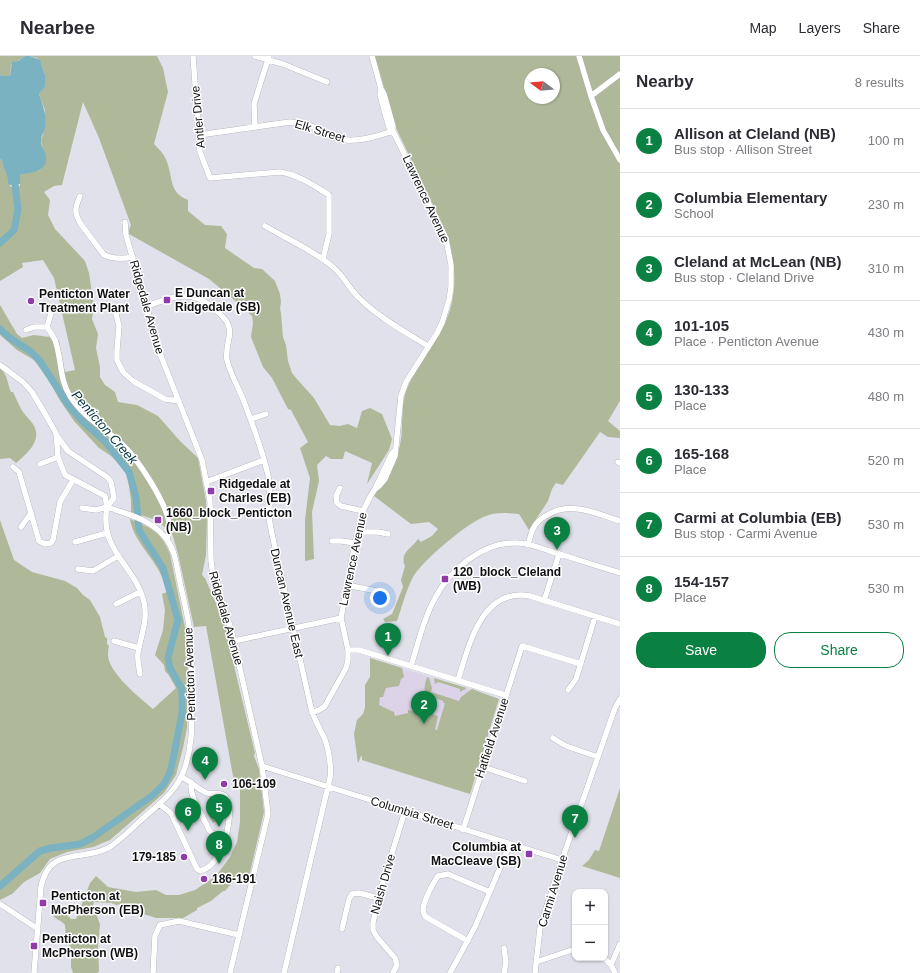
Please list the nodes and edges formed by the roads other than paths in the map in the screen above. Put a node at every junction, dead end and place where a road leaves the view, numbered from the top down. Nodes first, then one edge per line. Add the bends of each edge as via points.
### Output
1 (193, 56) edge
2 (255, 56) edge
3 (372, 56) edge
4 (579, 56) edge
5 (268, 58) edge
6 (620, 74) edge
7 (327, 82) dead end
8 (591, 96) junction
9 (255, 127) junction
10 (393, 131) junction
11 (199, 136) junction
12 (620, 160) edge
13 (80, 196) dead end
14 (125, 222) dead end
15 (265, 226) dead end
16 (133, 257) junction
17 (322, 259) junction
18 (53, 306) dead end
19 (147, 306) junction
20 (116, 314) dead end
21 (47, 327) junction
22 (26, 330) dead end
23 (428, 346) junction
24 (0, 365) edge
25 (180, 401) junction
26 (266, 414) dead end
27 (251, 419) junction
28 (56, 434) junction
29 (58, 457) junction
30 (264, 460) junction
31 (40, 464) dead end
32 (13, 467) dead end
33 (73, 480) junction
34 (206, 482) junction
35 (340, 488) dead end
36 (108, 507) junction
37 (82, 508) dead end
38 (363, 510) junction
39 (31, 513) junction
40 (620, 521) edge
41 (21, 527) dead end
42 (357, 532) junction
43 (107, 533) junction
44 (388, 534) dead end
45 (167, 540) junction
46 (332, 541) dead end
47 (75, 542) dead end
48 (355, 543) junction
49 (528, 545) junction
50 (559, 554) junction
51 (118, 556) junction
52 (78, 569) dead end
53 (620, 573) edge
54 (346, 585) junction
55 (377, 591) dead end
56 (140, 592) junction
57 (544, 601) junction
58 (116, 604) dead end
59 (595, 616) junction
60 (341, 618) junction
61 (620, 624) edge
62 (293, 628) junction
63 (114, 641) dead end
64 (234, 641) junction
65 (139, 648) junction
66 (348, 650) junction
67 (581, 664) junction
68 (412, 666) junction
69 (140, 674) dead end
70 (458, 680) junction
71 (568, 690) dead end
72 (505, 695) junction
73 (620, 699) edge
74 (312, 713) junction
75 (553, 738) dead end
76 (598, 757) junction
77 (262, 766) junction
78 (483, 767) junction
79 (180, 777) junction
80 (525, 781) dead end
81 (191, 782) junction
82 (328, 787) junction
83 (159, 804) junction
84 (405, 811) junction
85 (463, 830) junction
86 (225, 838) junction
87 (510, 844) junction
88 (562, 860) junction
89 (490, 892) junction
90 (378, 898) junction
91 (0, 904) edge
92 (38, 929) junction
93 (342, 929) dead end
94 (239, 935) junction
95 (468, 941) junction
96 (620, 944) edge
97 (504, 948) dead end
98 (572, 950) edge
99 (607, 961) edge
100 (536, 962) junction
101 (611, 965) junction
102 (34, 973) edge
103 (153, 973) edge
104 (230, 973) edge
105 (284, 973) edge
106 (393, 973) edge
107 (450, 973) edge
108 (504, 973) edge
109 (535, 973) edge
110 (615, 973) edge

1 - 11 street, Antler Drive
2 - 5 street
3 - 10 street, Lawrence Avenue via 386,117
4 - 8 street
5 - 7 street
5 - 9 street via 254,104
6 - 8 street
8 - 12 street via 603,130
9 - 10 street, Elk Street via 300,123 315,127 329,135 352,140 372,138
9 - 11 street, Elk Street
10 - 23 street, Lawrence Avenue via 438,221 449,252 452,276 449,300 442,323
11 - 17 street, Antler Drive via 200,152 210,178 280,172 303,179 329,195 329,234
13 - 16 street via 76,206 77,218 104,256
14 - 16 street, Ridgedale Avenue
15 - 17 street
16 - 19 street, Ridgedale Avenue
17 - 23 street via 343,276 358,298
18 - 21 street
19 - 25 street, Ridgedale Avenue via 159,351
19 - 27 street, Duncan Avenue East via 172,297 192,296 202,299 222,316 230,330 228,360
20 - 25 street via 119,326 117,360 123,372 165,399
21 - 22 street
21 - 45 street, Penticton Avenue via 55,339 66,389 84,414 122,445 142,470 164,508 169,523
23 - 38 street, Lawrence Avenue via 406,382 401,396 395,450
24 - 28 street via 23,382
25 - 34 street, Ridgedale Avenue via 202,460
26 - 27 street
27 - 30 street, Duncan Avenue East
28 - 29 street
28 - 36 street via 68,451 110,481 114,498
29 - 31 street
29 - 33 street via 65,475
30 - 34 street
30 - 62 street, Duncan Avenue East via 270,484 269,510 272,534
32 - 39 street via 18,472
33 - 36 street via 105,496
33 - 39 street via 60,502 51,543 45,544 40,541
34 - 64 street, Ridgedale Avenue via 210,501 213,576
35 - 38 street via 336,496 337,503
36 - 37 street via 96,510
36 - 43 street via 105,521
36 - 45 street via 142,519 156,528
38 - 42 street, Lawrence Avenue
39 - 41 street
40 - 49 street via 585,510 563,509 545,516 536,524
42 - 44 street
42 - 48 street, Lawrence Avenue
43 - 47 street
43 - 51 street
45 - 79 street, Penticton Avenue via 175,558 191,640 191,735
46 - 48 street
48 - 54 street, Lawrence Avenue
49 - 50 street
49 - 68 street via 501,544 484,549 448,580 430,608
50 - 53 street
50 - 57 street
51 - 52 street via 93,571
51 - 56 street
54 - 55 street
54 - 60 street, Lawrence Avenue
56 - 58 street
56 - 65 street via 145,616
57 - 59 street
57 - 70 street via 522,595 503,598 496,604 480,620 472,636
59 - 61 street
59 - 67 street
60 - 62 street
60 - 66 street, Lawrence Avenue
62 - 64 street
62 - 74 street, Duncan Avenue East
63 - 65 street
64 - 77 street, Ridgedale Avenue
65 - 69 street via 137,659
66 - 68 street via 359,650
66 - 74 street, Lawrence Avenue via 346,668 325,706
67 - 71 street via 576,679
67 - 72 street, Hatfield Avenue via 522,646
68 - 70 street
70 - 72 street
72 - 78 street, Hatfield Avenue
73 - 76 street, Carmi Avenue
74 - 82 street, Duncan Avenue East via 326,741 331,773
75 - 76 street via 566,746
76 - 88 street, Carmi Avenue
77 - 82 street, Columbia Street
77 - 94 street, Ridgedale Avenue via 268,814
78 - 80 street
78 - 85 street, Hatfield Avenue
79 - 81 street
79 - 83 street, Penticton Avenue via 175,787
81 - 86 street via 192,795 209,830
81 - 86 street via 208,794 225,796 229,808
82 - 84 street, Columbia Street
82 - 105 street, Duncan Avenue East
83 - 86 street via 171,813 200,871 214,862
83 - 92 street, Penticton Avenue via 111,846 89,854 64,857 49,868 41,887
84 - 85 street, Columbia Street
84 - 90 street, Naish Drive
85 - 87 street, Columbia Street
87 - 88 street, Columbia Street
87 - 89 street
88 - 100 street, Carmi Avenue via 540,928
89 - 95 street
89 - 95 street via 448,874 438,876 432,887 424,906 424,914
90 - 93 street via 359,892 352,894
90 - 106 street, Naish Drive via 373,930 376,937 396,958 397,965
91 - 92 street
92 - 102 street, Penticton Avenue
94 - 103 street via 179,921 160,925 156,936
94 - 104 street, Ridgedale Avenue
95 - 107 street
96 - 101 street
97 - 108 street
98 - 100 street
99 - 101 street
100 - 109 street, Carmi Avenue
101 - 110 street

